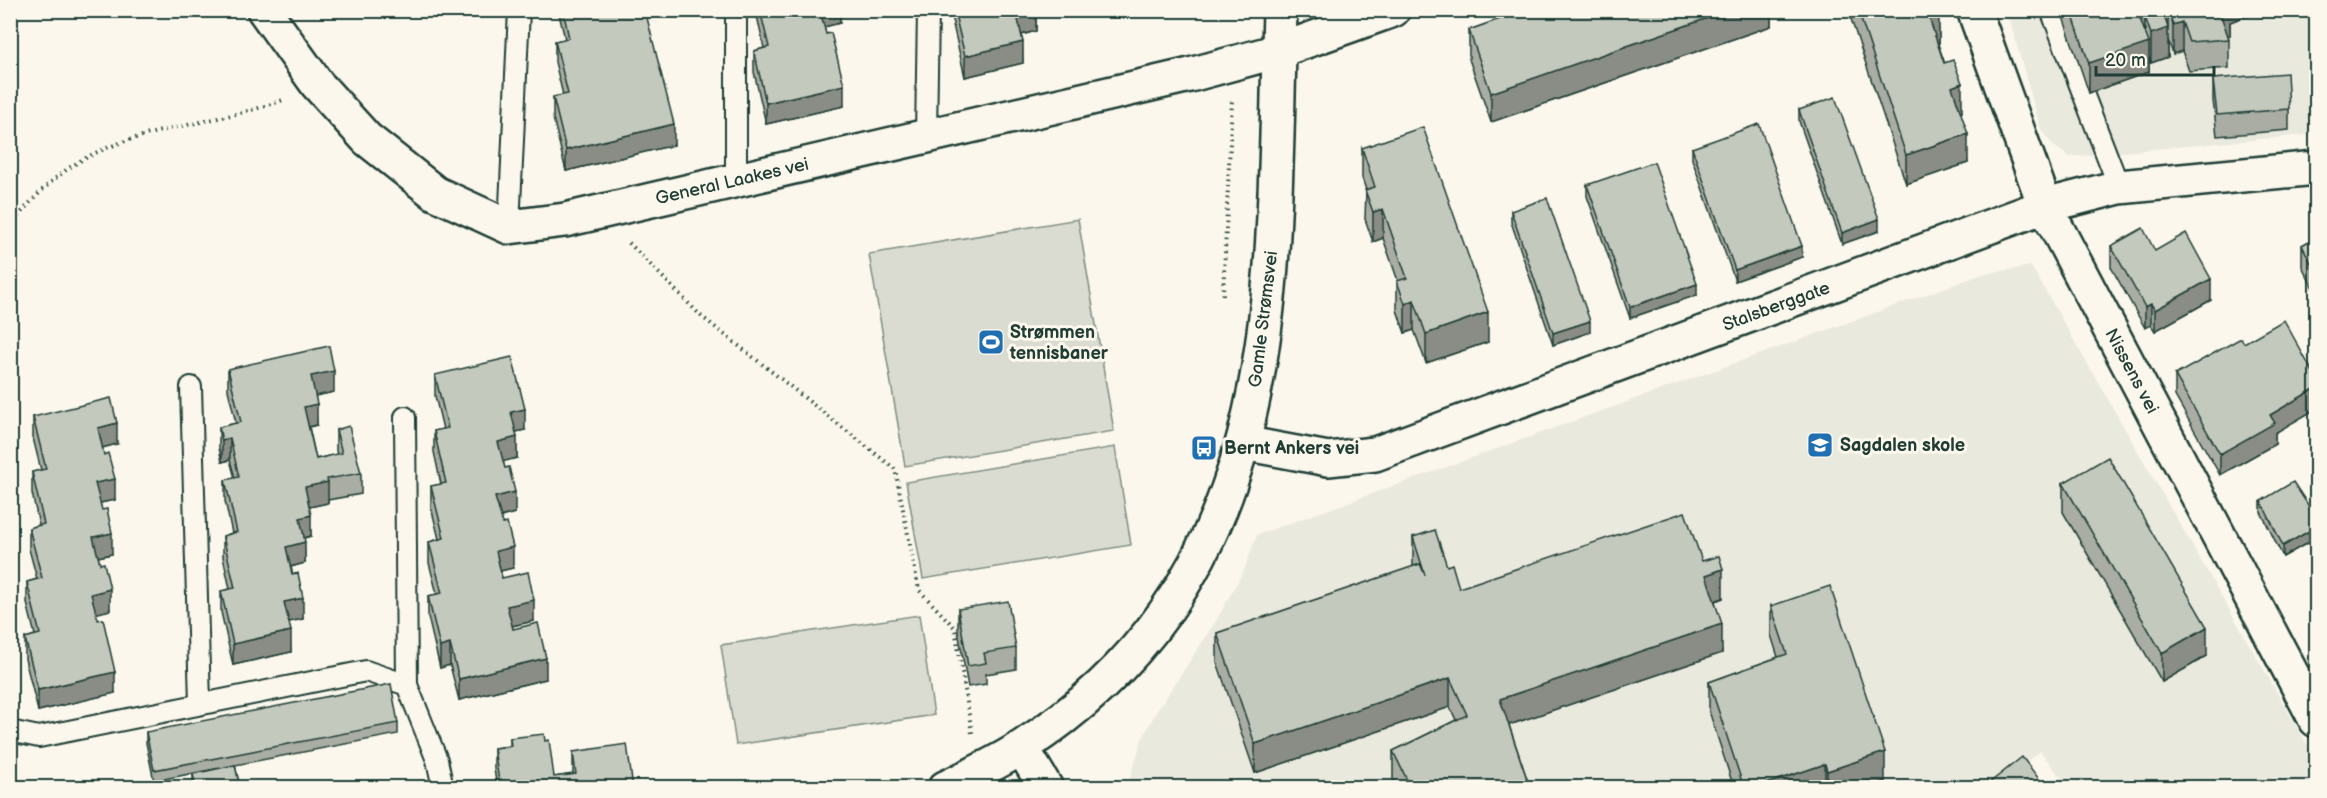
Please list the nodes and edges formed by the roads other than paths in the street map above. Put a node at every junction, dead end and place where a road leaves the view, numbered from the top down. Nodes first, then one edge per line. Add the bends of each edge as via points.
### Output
1 (264, 10) edge
2 (519, 10) edge
3 (736, 10) edge
4 (928, 10) edge
5 (1280, 10) edge
6 (1394, 10) edge
7 (1974, 10) edge
8 (2051, 10) edge
9 (1278, 51) junction
10 (926, 135) junction
11 (2316, 168) edge
12 (736, 181) junction
13 (2119, 187) junction
14 (2046, 206) junction
15 (509, 227) junction
16 (191, 387) dead end
17 (405, 417) dead end
18 (1243, 443) junction
19 (407, 685) junction
20 (200, 703) junction
21 (2316, 720) edge
22 (10, 731) edge
23 (1022, 748) junction
24 (442, 788) edge
25 (945, 788) edge
26 (1046, 788) edge

1 - 15 street via 317,84 367,139 435,193
2 - 15 lane
3 - 12 lane
4 - 10 lane
5 - 9 street, Gamle Strømsvei
6 - 9 street, General Laakes vei
7 - 14 street, Nissens vei
8 - 13 lane
9 - 10 street, General Laakes vei
9 - 18 street, Gamle Strømsvei via 1269,303
10 - 12 street, General Laakes vei
11 - 13 street, Stalsberggate
12 - 15 street, General Laakes vei via 565,220
13 - 14 street, Stalsberggate
14 - 18 street, Stalsberggate via 1376,454 1319,458
14 - 21 street, Nissens vei
16 - 20 lane
17 - 19 lane
18 - 23 street, Gamle Strømsvei via 1235,475 1211,533 1157,624 1090,695
19 - 20 lane via 366,671
19 - 24 lane via 437,760
20 - 22 lane via 39,737
23 - 25 street, Gamle Strømsvei
23 - 26 street

